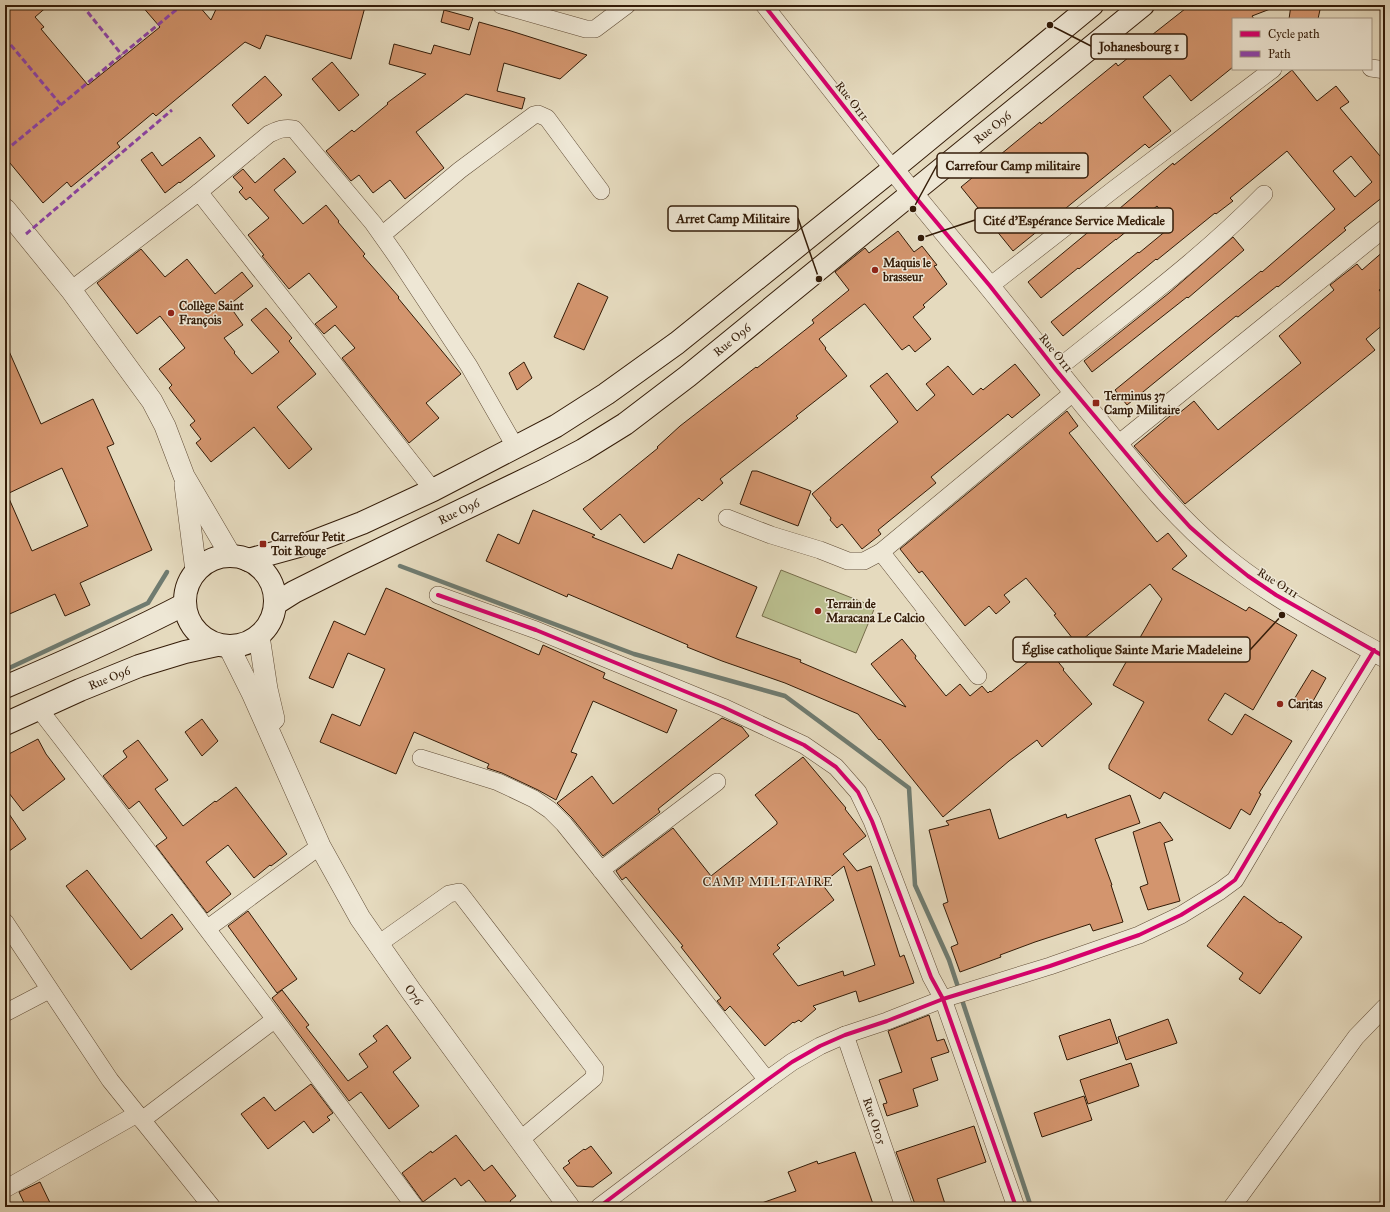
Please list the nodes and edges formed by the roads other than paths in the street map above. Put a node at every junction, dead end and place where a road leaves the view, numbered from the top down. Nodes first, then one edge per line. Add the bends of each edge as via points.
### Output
1 (501, 5) edge
2 (627, 5) edge
3 (764, 5) edge
4 (1092, 5) edge
5 (1143, 5) edge
6 (1372, 68) edge
7 (1272, 70) edge
8 (1385, 70) edge
9 (893, 169) junction
10 (601, 191) dead end
11 (199, 192) junction
12 (912, 193) junction
13 (1264, 194) dead end
14 (5, 209) edge
15 (1385, 228) edge
16 (382, 235) junction
17 (990, 286) junction
18 (71, 290) junction
19 (1056, 370) junction
20 (1074, 392) junction
21 (1118, 444) junction
22 (516, 448) junction
23 (184, 476) junction
24 (434, 490) junction
25 (727, 518) dead end
26 (881, 552) junction
27 (240, 558) junction
28 (196, 571) junction
29 (438, 595) dead end
30 (184, 604) junction
31 (275, 604) junction
32 (259, 636) junction
33 (223, 646) junction
34 (1379, 654) edge
35 (978, 676) dead end
36 (5, 687) edge
37 (39, 709) junction
38 (5, 724) edge
39 (421, 758) dead end
40 (285, 766) junction
41 (718, 782) dead end
42 (320, 846) junction
43 (601, 870) junction
44 (5, 922) edge
45 (208, 928) junction
46 (377, 945) junction
47 (49, 990) junction
48 (943, 999) junction
49 (1385, 1007) edge
50 (5, 1013) edge
51 (274, 1020) junction
52 (845, 1035) junction
53 (767, 1080) junction
54 (140, 1117) junction
55 (520, 1140) junction
56 (5, 1189) edge
57 (212, 1207) edge
58 (415, 1207) edge
59 (569, 1207) edge
60 (599, 1207) edge
61 (904, 1207) edge
62 (1016, 1207) edge
63 (1232, 1207) edge

1 - 2 street via 586,29 595,29
3 - 9 street, Rue O111
4 - 9 main road
5 - 12 main road, Rue O96
6 - 8 street
7 - 17 street
9 - 12 street, Rue O111
9 - 22 main road via 677,343 606,394
10 - 16 street via 547,118 538,114 460,170
11 - 16 street via 269,134 279,129 294,129
11 - 18 street
11 - 24 street
12 - 17 street, Rue O111
12 - 31 main road, Rue O96 via 688,376 625,424 543,471 314,582
13 - 19 street via 1211,245
14 - 18 street
15 - 21 street
16 - 22 street via 469,366
17 - 19 street, Rue O111
18 - 23 street via 152,401 165,426
19 - 20 street, Rue O111
20 - 21 street, Rue O111
20 - 26 street
21 - 34 street, Rue O111 via 1190,527 1223,556 1276,595
22 - 24 main road
23 - 27 street
23 - 28 street
24 - 27 main road via 362,523 310,543
25 - 26 street via 848,561 864,561
26 - 35 street
27 - 28 main road via 212,560
27 - 31 main road via 258,566 266,573 271,583
28 - 30 main road via 185,592
29 - 48 street via 536,630 723,707 804,745 836,767 858,792 872,821 932,977
30 - 33 main road via 191,625 203,637
30 - 36 main road via 111,641
31 - 32 main road via 267,627
32 - 33 main road via 245,644
32 - 40 street via 267,689
33 - 37 main road, Rue O96 via 185,652 139,666
33 - 40 street via 252,693
34 - 48 street via 1235,880 1201,904 1139,935
37 - 38 main road, Rue O96
37 - 45 street
39 - 43 street via 498,782 534,799 564,824
40 - 42 street, O76
41 - 43 street
42 - 45 street
42 - 46 street, O76
43 - 53 street
44 - 47 street
45 - 51 street
46 - 55 street, O76
46 - 55 street via 449,894 459,892 595,1069 594,1078
47 - 50 street
47 - 54 street via 110,1080
48 - 52 street via 887,1022
48 - 62 street
49 - 63 street via 1356,1037
51 - 54 street
51 - 58 street
52 - 53 street via 792,1062
52 - 61 street, Rue O105
53 - 60 street
54 - 56 street
54 - 57 street
55 - 59 street, O76

